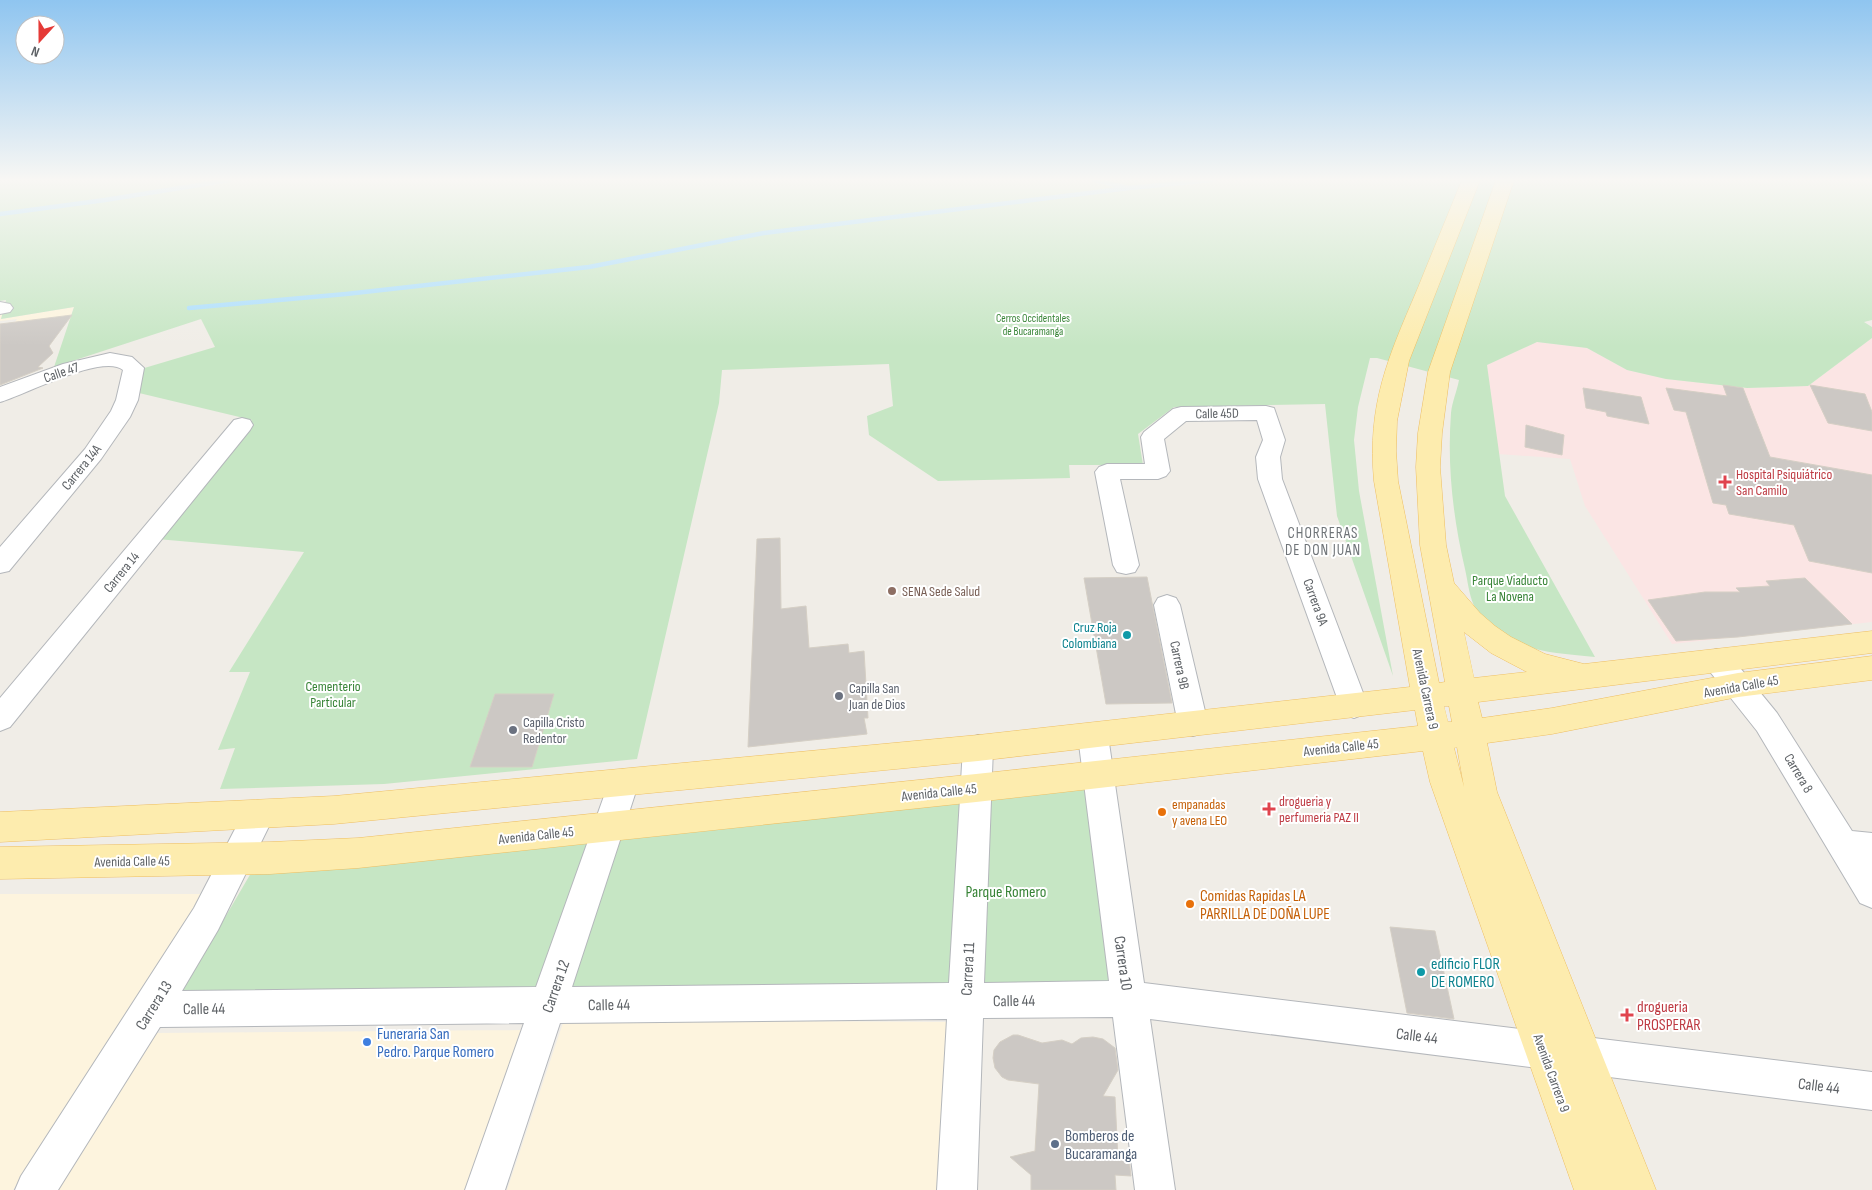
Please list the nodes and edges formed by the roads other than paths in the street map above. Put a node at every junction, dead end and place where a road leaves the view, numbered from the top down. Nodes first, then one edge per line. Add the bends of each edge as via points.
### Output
1 (1449, 236) edge
2 (1486, 236) edge
3 (124, 360) joint
4 (0, 395) edge
5 (1266, 413) joint
6 (242, 425) dead end
7 (0, 564) edge
8 (1126, 565) dead end
9 (1439, 582) junction
10 (1167, 606) dead end
11 (1872, 642) edge
12 (1717, 660) junction
13 (1872, 668) edge
14 (1591, 675) junction
15 (1738, 685) junction
16 (1462, 693) junction
17 (1427, 697) junction
18 (1354, 706) junction
19 (0, 719) edge
20 (1194, 724) junction
21 (1452, 734) junction
22 (1093, 736) junction
23 (978, 748) junction
24 (1098, 775) junction
25 (624, 782) junction
26 (976, 788) junction
27 (259, 814) junction
28 (0, 827) edge
29 (608, 827) junction
30 (1857, 846) edge
31 (237, 859) junction
32 (0, 863) edge
33 (1872, 892) edge
34 (1129, 999) junction
35 (966, 1000) junction
36 (548, 1004) junction
37 (151, 1009) junction
38 (1544, 1051) junction
39 (1584, 1056) junction
40 (1872, 1091) edge
41 (35, 1190) edge
42 (486, 1190) edge
43 (957, 1190) edge
44 (1155, 1190) edge
45 (1595, 1190) edge
46 (1635, 1190) edge

1 - 17 main road, Avenida Carrera 9 via 1398,361 1384,432 1383,460
2 - 9 main road, Avenida Carrera 9 via 1439,372 1430,433 1430,512
3 - 4 street, Calle 47 via 99,361 76,367
3 - 7 street, Carrera 14A via 131,364 134,372 122,412 92,454
5 - 8 street, Calle 45D via 1181,414 1152,437 1158,471 1107,472
5 - 18 street, Carrera 9A via 1274,440 1268,457 1270,479
6 - 19 street, Carrera 14
9 - 14 main road via 1465,618 1498,644 1553,668
9 - 16 main road, Avenida Carrera 9
10 - 20 street, Carrera 9B
11 - 12 main road, Avenida Calle 45
12 - 14 main road, Avenida Calle 45
12 - 15 street, Carrera 8
13 - 15 main road, Avenida Calle 45
14 - 16 main road, Avenida Calle 45
15 - 21 main road, Avenida Calle 45 via 1562,719
15 - 30 street, Carrera 8
16 - 17 main road, Avenida Calle 45
16 - 21 main road, Avenida Carrera 9
17 - 18 main road, Avenida Calle 45
17 - 21 main road, Avenida Carrera 9
18 - 20 main road, Avenida Calle 45
20 - 22 main road, Avenida Calle 45
21 - 24 main road, Avenida Calle 45
21 - 38 main road, Avenida Carrera 9 via 1446,782
21 - 39 main road, Avenida Carrera 9 via 1482,792
22 - 23 main road, Avenida Calle 45
22 - 24 street, Carrera 10
23 - 25 main road, Avenida Calle 45
23 - 26 street, Carrera 11
24 - 26 main road, Avenida Calle 45
24 - 34 street, Carrera 10
25 - 27 main road, Avenida Calle 45
25 - 29 street, Carrera 12
26 - 29 main road, Avenida Calle 45
26 - 35 street, Carrera 11
27 - 28 main road, Avenida Calle 45
27 - 31 street, Carrera 13
29 - 31 main road, Avenida Calle 45 via 334,855
29 - 36 street, Carrera 12
30 - 33 street, Carrera 8
31 - 32 main road, Avenida Calle 45
31 - 37 street, Carrera 13 via 206,919
34 - 35 street, Calle 44
34 - 38 street, Calle 44
34 - 44 street, Carrera 10
35 - 36 street, Calle 44
35 - 43 street, Carrera 11
36 - 37 street, Calle 44
36 - 42 street, Carrera 12
37 - 41 street, Carrera 13
38 - 39 street, Calle 44
38 - 45 main road, Avenida Carrera 9
39 - 40 street, Calle 44
39 - 46 main road, Avenida Carrera 9

